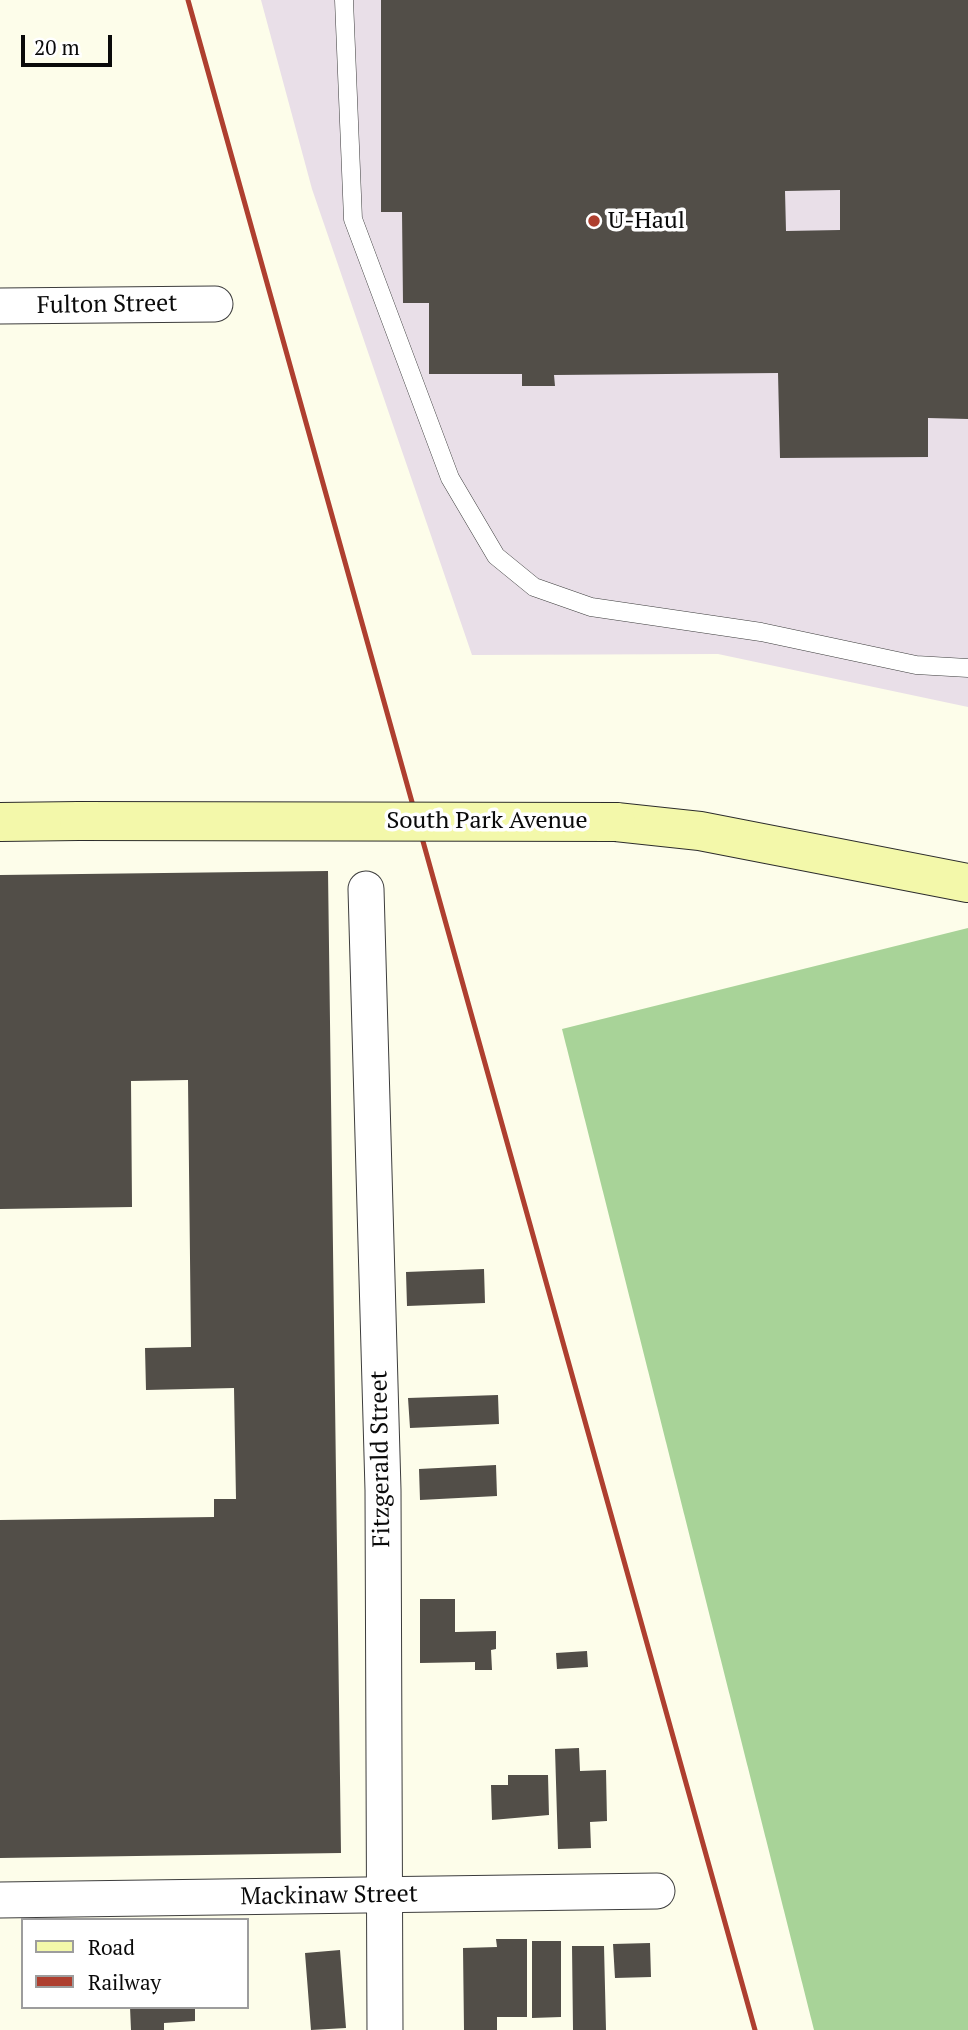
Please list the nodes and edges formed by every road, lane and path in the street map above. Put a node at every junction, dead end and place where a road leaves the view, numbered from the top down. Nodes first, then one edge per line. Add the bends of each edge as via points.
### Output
1 (344, 0) edge
2 (215, 304) dead end
3 (0, 306) edge
4 (968, 668) edge
5 (0, 822) edge
6 (968, 883) edge
7 (366, 889) dead end
8 (657, 1891) dead end
9 (383, 1896) junction
10 (0, 1900) edge
11 (385, 2030) edge

1 - 4 lane via 353,219 450,478 496,556 534,587 591,607 761,632 916,666
2 - 3 street, Fulton Street
5 - 6 street, South Park Avenue, bridge via 616,822 700,831
7 - 9 street, Fitzgerald Street via 383,1490
8 - 9 street, Mackinaw Street
9 - 10 street, Mackinaw Street
9 - 11 street, Fitzgerald Street

